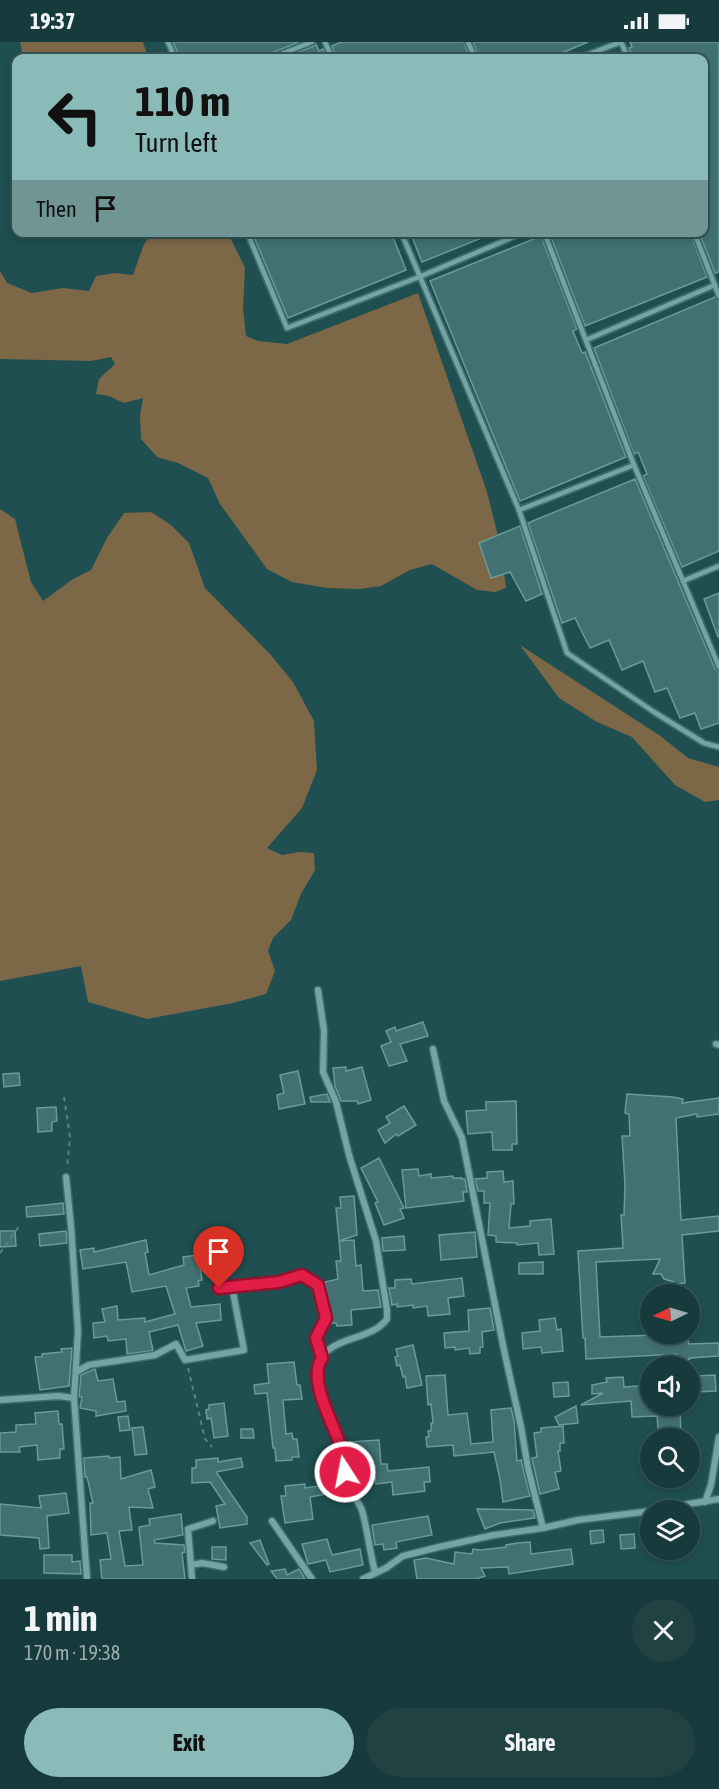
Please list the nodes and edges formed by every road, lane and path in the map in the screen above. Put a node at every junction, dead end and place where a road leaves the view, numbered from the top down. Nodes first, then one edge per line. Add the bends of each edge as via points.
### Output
1 (312, 42) edge
2 (621, 42) edge
3 (281, 54) edge
4 (590, 54) edge
5 (250, 237) edge
6 (403, 237) edge
7 (513, 237) edge
8 (546, 237) edge
9 (696, 237) edge
10 (418, 277) junction
11 (715, 285) junction
12 (719, 296) edge
13 (586, 340) junction
14 (634, 465) junction
15 (519, 510) junction
16 (719, 566) edge
17 (683, 581) junction
18 (719, 667) edge
19 (719, 747) edge
20 (318, 990) dead end
21 (433, 1049) dead end
22 (64, 1097) dead end
23 (66, 1177) joint
24 (20, 1225) dead end
25 (0, 1253) edge
26 (232, 1287) junction
27 (219, 1288) dead end
28 (322, 1358) junction
29 (185, 1360) junction
30 (76, 1372) junction
31 (74, 1398) junction
32 (0, 1400) edge
33 (719, 1437) edge
34 (212, 1447) dead end
35 (719, 1499) edge
36 (705, 1502) junction
37 (700, 1503) edge
38 (640, 1512) edge
39 (213, 1521) dead end
40 (272, 1521) dead end
41 (543, 1528) junction
42 (190, 1565) junction
43 (224, 1567) dead end
44 (375, 1572) junction
45 (87, 1579) edge
46 (192, 1579) edge
47 (312, 1579) edge
48 (363, 1579) edge

1 - 3 lane
2 - 4 lane
5 - 10 lane via 287,328
6 - 10 lane
7 - 10 lane
8 - 13 lane
9 - 11 lane
10 - 15 lane
11 - 12 lane
11 - 13 lane
13 - 14 lane
14 - 15 lane
14 - 17 lane
15 - 19 lane via 567,653 704,743
16 - 17 lane
17 - 18 lane
20 - 28 street via 324,1072 376,1241 387,1310 384,1324 340,1344
21 - 41 street via 444,1101 462,1138
22 - 23 path via 70,1137
23 - 30 street via 78,1331
24 - 25 path
26 - 27 street
26 - 28 street via 279,1282 302,1275 318,1285 326,1318 316,1338
26 - 29 street via 244,1350
28 - 44 street via 318,1373 322,1397 339,1442 350,1490 363,1512
29 - 30 street via 176,1344 155,1355 89,1365
29 - 34 path via 205,1439
30 - 31 street
31 - 32 street
31 - 45 street
33 - 36 street
35 - 36 street
36 - 37 street
38 - 41 street
39 - 42 street via 188,1529
40 - 47 street
41 - 44 street via 403,1556
42 - 43 street
42 - 46 street
44 - 48 street

